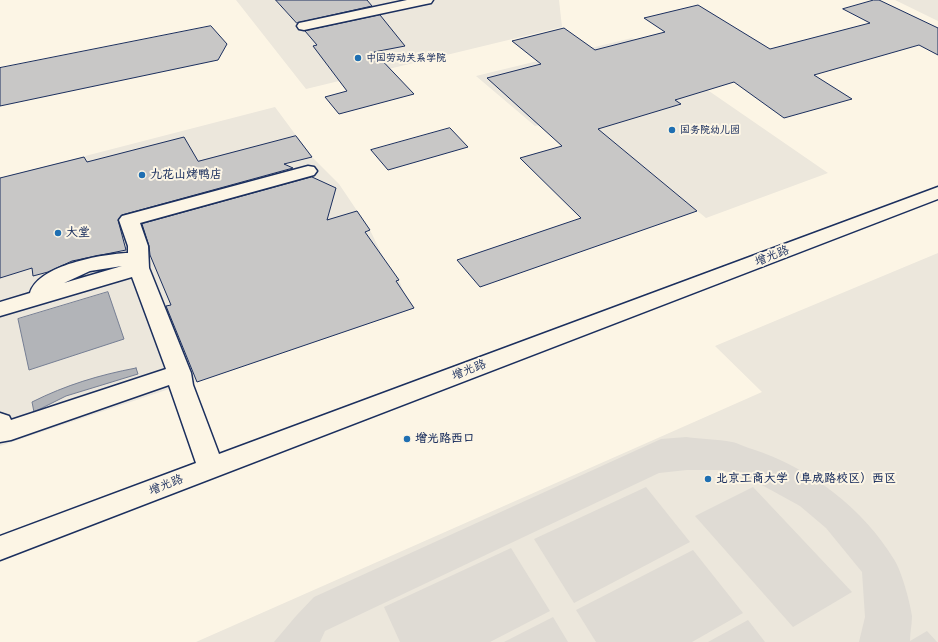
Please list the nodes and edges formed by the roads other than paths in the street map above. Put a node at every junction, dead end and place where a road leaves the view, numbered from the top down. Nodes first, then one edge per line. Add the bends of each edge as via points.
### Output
1 (426, 0) edge
2 (304, 26) dead end
3 (308, 171) dead end
4 (938, 193) edge
5 (139, 268) junction
6 (0, 309) edge
7 (179, 373) junction
8 (0, 423) edge
9 (211, 468) junction
10 (0, 548) edge

1 - 2 street
3 - 5 street via 129,220 138,246
4 - 9 street, 增光路
5 - 6 street
5 - 7 street
7 - 8 street via 2,433
7 - 9 street
9 - 10 street, 增光路

